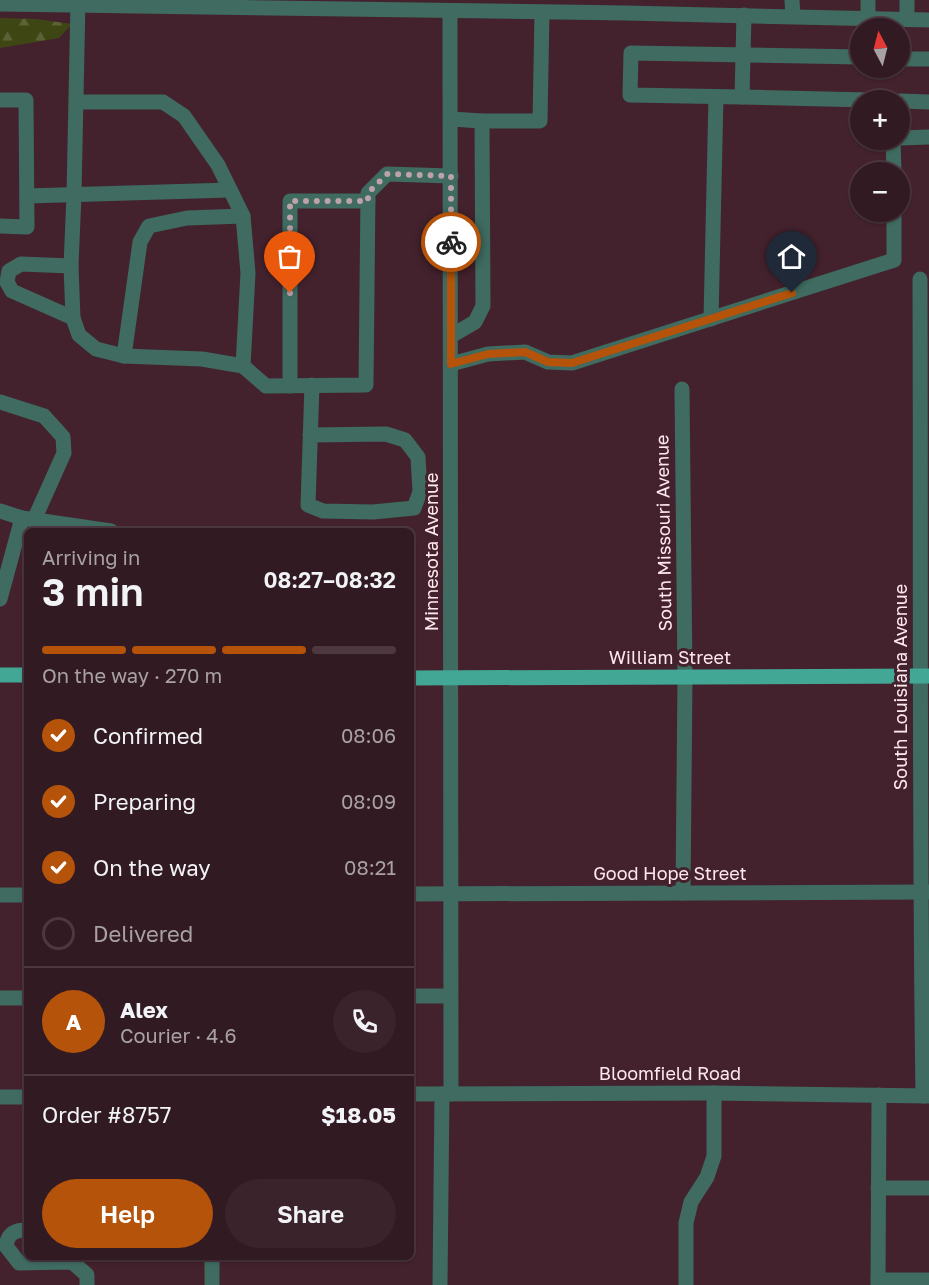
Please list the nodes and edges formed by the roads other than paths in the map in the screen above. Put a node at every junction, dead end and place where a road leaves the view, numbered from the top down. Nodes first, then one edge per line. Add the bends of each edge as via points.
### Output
1 (792, 0) edge
2 (868, 0) edge
3 (907, 0) edge
4 (78, 3) edge
5 (163, 3) edge
6 (0, 4) edge
7 (444, 7) edge
8 (626, 7) edge
9 (542, 12) junction
10 (744, 15) junction
11 (793, 16) junction
12 (850, 18) edge
13 (868, 18) edge
14 (907, 18) edge
15 (910, 20) edge
16 (929, 20) edge
17 (743, 54) junction
18 (850, 57) edge
19 (910, 58) edge
20 (929, 59) edge
21 (716, 96) junction
22 (742, 97) junction
23 (0, 100) edge
24 (850, 100) edge
25 (910, 101) edge
26 (76, 102) junction
27 (929, 102) edge
28 (451, 119) junction
29 (482, 121) junction
30 (929, 137) edge
31 (910, 138) edge
32 (451, 176) junction
33 (230, 190) junction
34 (74, 195) junction
35 (27, 196) junction
36 (368, 201) junction
37 (243, 216) junction
38 (894, 222) edge
39 (0, 226) edge
40 (70, 266) junction
41 (920, 279) dead end
42 (73, 318) junction
43 (711, 319) junction
44 (924, 334) edge
45 (451, 336) junction
46 (124, 356) junction
47 (451, 364) junction
48 (243, 366) junction
49 (312, 385) junction
50 (290, 386) junction
51 (682, 388) dead end
52 (0, 402) edge
53 (310, 435) junction
54 (0, 512) edge
55 (28, 519) junction
56 (25, 528) edge
57 (90, 528) edge
58 (24, 530) edge
59 (925, 572) edge
60 (0, 599) edge
61 (0, 675) edge
62 (24, 675) edge
63 (925, 676) edge
64 (685, 677) junction
65 (414, 678) edge
66 (451, 678) junction
67 (924, 892) edge
68 (683, 893) junction
69 (414, 894) edge
70 (0, 895) edge
71 (24, 895) edge
72 (450, 895) junction
73 (414, 996) edge
74 (450, 996) junction
75 (24, 998) edge
76 (0, 999) edge
77 (714, 1093) junction
78 (414, 1094) edge
79 (446, 1094) junction
80 (879, 1095) junction
81 (926, 1096) edge
82 (0, 1097) edge
83 (24, 1097) edge
84 (879, 1188) junction
85 (929, 1188) edge
86 (24, 1230) edge
87 (3, 1246) edge
88 (69, 1260) edge
89 (212, 1260) edge
90 (929, 1280) edge
91 (878, 1282) edge
92 (87, 1285) edge
93 (212, 1285) edge
94 (440, 1285) edge
95 (686, 1285) edge

1 - 11 street
2 - 13 street
3 - 14 street
4 - 5 street
4 - 6 street
4 - 26 street
5 - 7 street
7 - 9 street
7 - 28 street, Minnesota Avenue
8 - 9 street
8 - 10 street
9 - 29 street via 540,122
10 - 11 street
10 - 17 street
11 - 12 street
15 - 16 street
17 - 18 street
17 - 21 street via 631,53 630,95
17 - 22 street
19 - 20 street
21 - 22 street
21 - 43 street
22 - 24 street
23 - 35 street via 26,100
25 - 27 street
26 - 33 street via 163,102 184,116 218,165
26 - 34 street
28 - 29 street
28 - 32 street, Minnesota Avenue
29 - 45 street via 483,306 475,322
30 - 31 street
32 - 36 street via 387,174 368,193
32 - 45 street, Minnesota Avenue
33 - 34 street
33 - 37 street
34 - 35 street
34 - 40 street
35 - 39 street via 27,226
36 - 49 street via 366,385
36 - 50 street via 290,201
37 - 46 street via 187,218 149,226 140,242
37 - 48 street via 248,273
38 - 43 street via 894,260
40 - 42 street
40 - 42 street via 21,264 9,271 7,282 12,291
41 - 44 street, South Louisiana Avenue
42 - 46 street via 79,335 96,349
43 - 47 street via 572,363 548,362 525,352 488,354
44 - 59 street, South Louisiana Avenue
45 - 47 street, Minnesota Avenue
46 - 48 street via 202,359
47 - 66 street, Minnesota Avenue
48 - 50 street via 266,386
49 - 50 street
49 - 53 street
51 - 64 street, South Missouri Avenue
52 - 55 street via 44,416 63,437 64,453
53 - 53 street via 308,505 322,511 353,512 414,508 420,492 418,457 405,440 386,434
54 - 55 street
55 - 56 street
55 - 57 street
58 - 60 street
59 - 63 street, South Louisiana Avenue
61 - 62 main road
63 - 64 main road, William Street
63 - 67 street, South Louisiana Avenue
64 - 66 main road, William Street
64 - 68 street, South Missouri Avenue
65 - 66 main road, William Street
66 - 72 street, Minnesota Avenue
67 - 68 street, Good Hope Street
67 - 81 street, South Louisiana Avenue
68 - 72 street, Good Hope Street
69 - 72 street, Good Hope Street
70 - 71 street
72 - 74 street, Minnesota Avenue
73 - 74 street
74 - 79 street, Minnesota Avenue
75 - 76 street
77 - 79 street, Bloomfield Road
77 - 80 street, Bloomfield Road
77 - 95 street via 714,1156 707,1177 691,1202 686,1223
78 - 79 street, Bloomfield Road
79 - 94 street, Minnesota Avenue
80 - 81 street, Bloomfield Road
80 - 84 street
82 - 83 street
84 - 85 street
84 - 91 street
86 - 87 street via 11,1233
87 - 88 street via 19,1263
88 - 92 street via 87,1275
89 - 93 street
90 - 91 street

